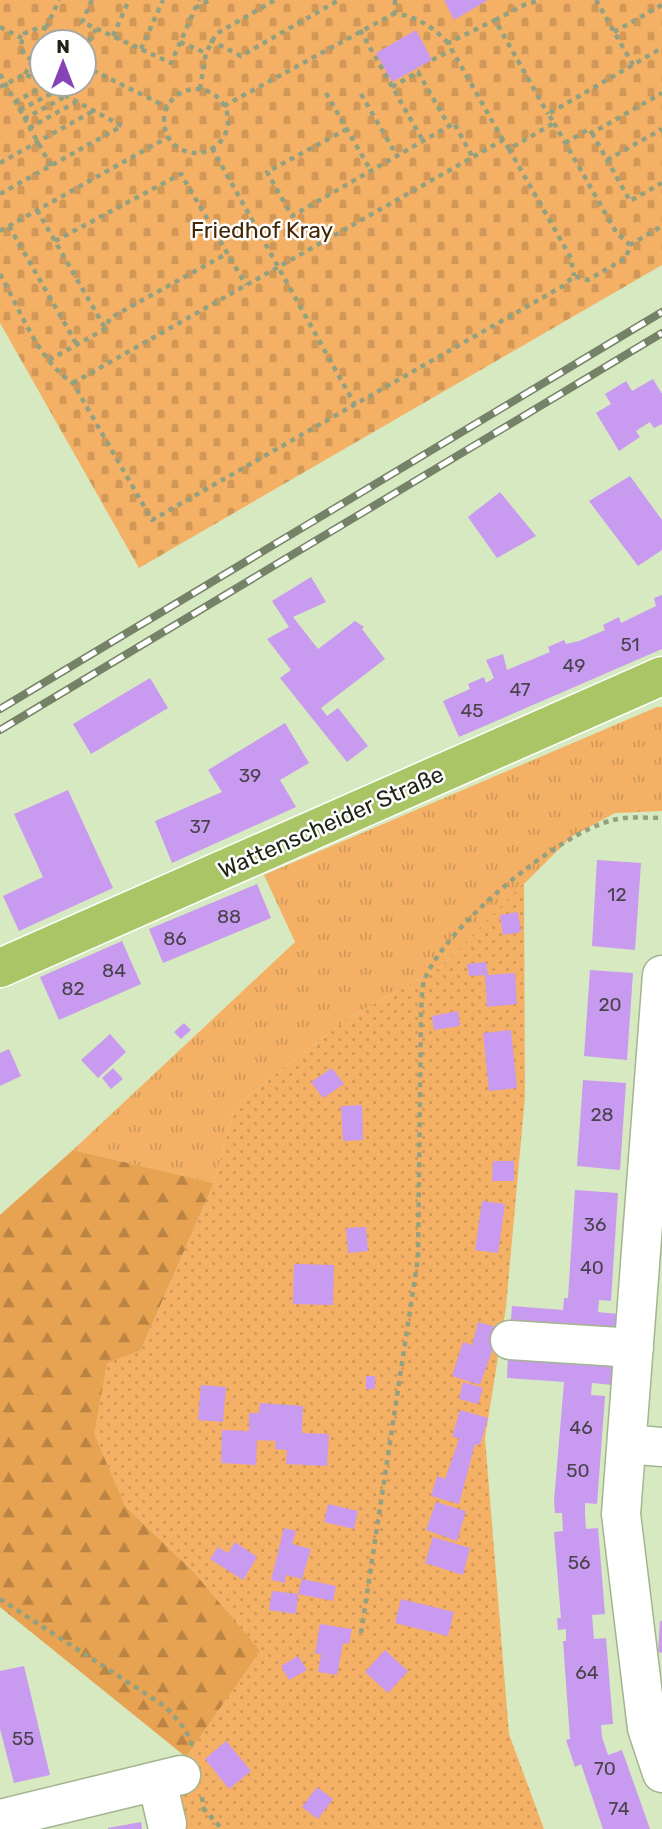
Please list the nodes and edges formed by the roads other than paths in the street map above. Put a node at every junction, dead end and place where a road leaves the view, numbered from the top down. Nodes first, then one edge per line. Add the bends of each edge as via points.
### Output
1 (662, 676) edge
2 (0, 968) edge
3 (662, 975) edge
4 (659, 1052) edge
5 (653, 1188) edge
6 (510, 1340) dead end
7 (634, 1348) junction
8 (645, 1446) edge
9 (647, 1587) edge
10 (654, 1728) edge
11 (662, 1773) edge
12 (0, 1818) edge
13 (167, 1824) dead end

1 - 2 main road, Wattenscheider Straße
3 - 4 street
4 - 5 street
5 - 7 street
6 - 7 street
7 - 8 street
8 - 9 street via 621,1514
9 - 10 street
10 - 11 street
12 - 13 street via 183,1774

